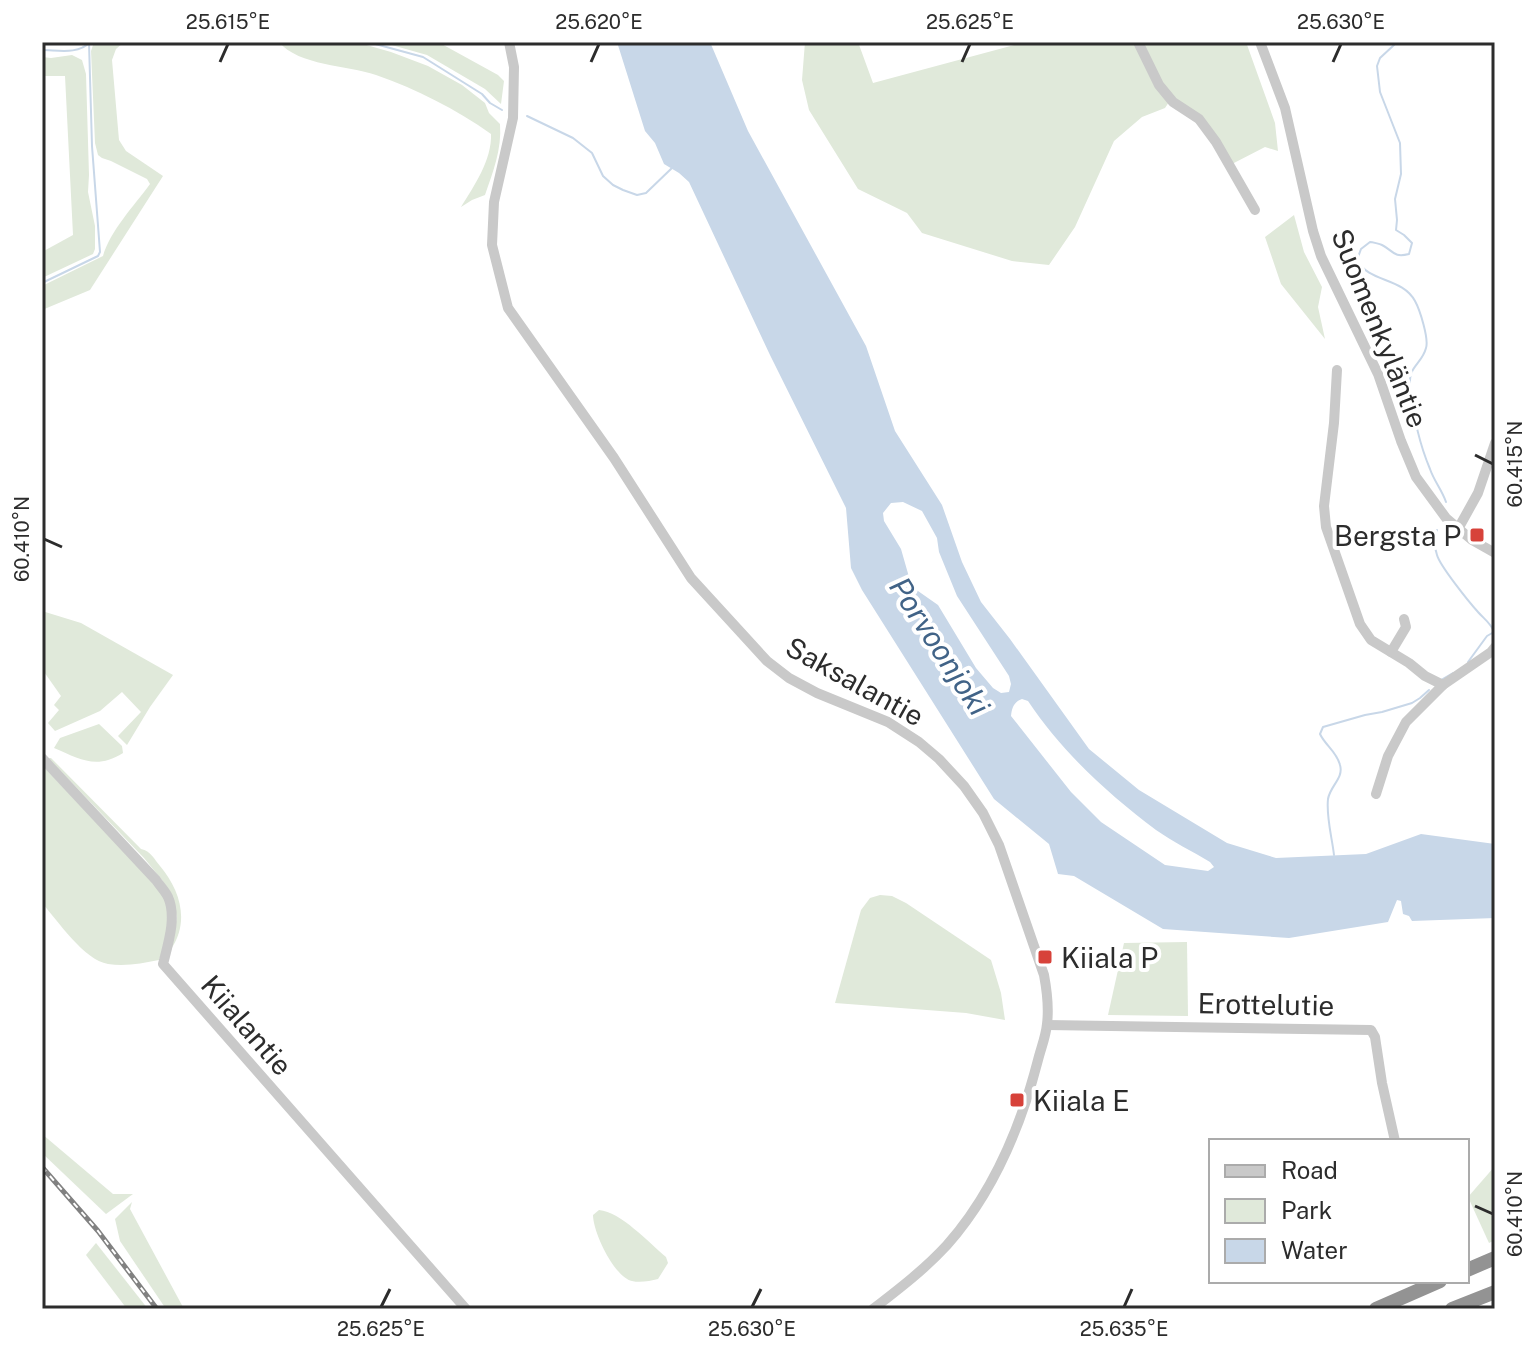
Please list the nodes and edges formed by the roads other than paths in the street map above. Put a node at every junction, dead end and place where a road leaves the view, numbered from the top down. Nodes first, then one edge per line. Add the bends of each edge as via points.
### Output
1 (509, 42) edge
2 (1138, 42) edge
3 (1260, 42) edge
4 (1255, 210) dead end
5 (1337, 370) dead end
6 (1495, 443) edge
7 (1458, 529) junction
8 (1495, 553) edge
9 (1404, 619) dead end
10 (1495, 647) edge
11 (1391, 652) junction
12 (1443, 685) junction
13 (42, 758) edge
14 (1376, 794) dead end
15 (1047, 1025) junction
16 (1395, 1139) edge
17 (1495, 1258) edge
18 (1469, 1269) edge
19 (1435, 1283) edge
20 (1495, 1292) edge
21 (466, 1309) edge
22 (873, 1309) edge
23 (1376, 1309) edge
24 (1452, 1309) edge

1 - 15 street, Saksalantie via 513,118 494,202 492,245 508,308 691,578 767,661 817,693 888,722 919,742 964,786 999,845 1044,975
2 - 4 street via 1159,85 1199,119
3 - 7 street, Suomenkyläntie via 1285,108 1321,256 1378,374 1416,477
5 - 11 street via 1326,527 1360,624 1371,640
6 - 7 street via 1478,493
7 - 8 street, Suomenkyläntie
9 - 11 street via 1406,627
10 - 12 street
11 - 12 street
12 - 14 street via 1406,722
13 - 21 street, Kiialantie via 169,899 172,917 163,964
15 - 16 street, Erottelutie via 1371,1030
15 - 22 street, Saksalantie via 1030,1090 979,1202 947,1245
17 - 18 highway
19 - 23 highway
20 - 24 highway

